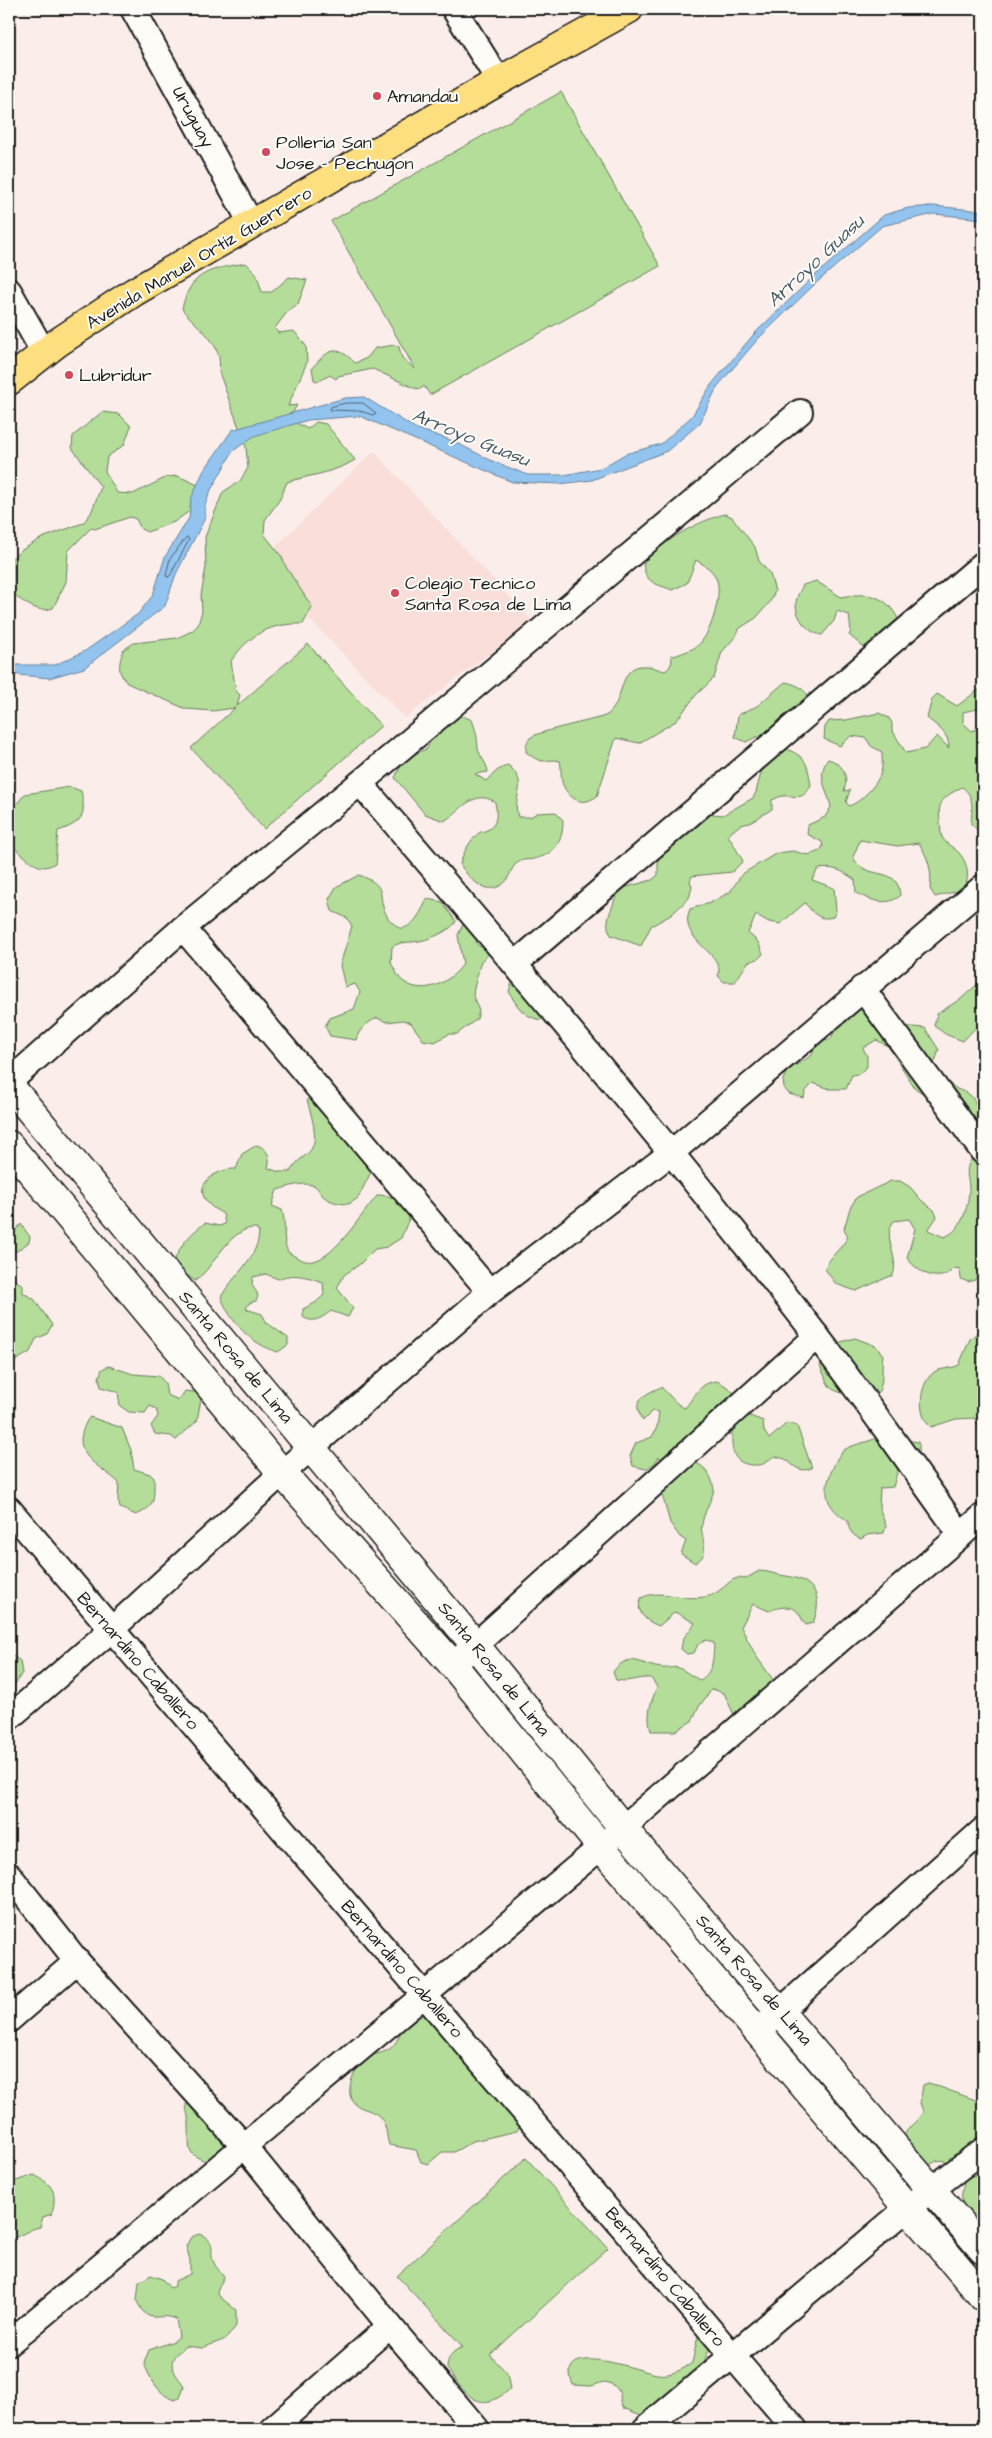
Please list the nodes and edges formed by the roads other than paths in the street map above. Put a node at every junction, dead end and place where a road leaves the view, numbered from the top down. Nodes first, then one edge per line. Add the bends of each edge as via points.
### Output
1 (133, 9) edge
2 (454, 9) edge
3 (629, 9) edge
4 (499, 81) junction
5 (252, 225) junction
6 (9, 291) edge
7 (44, 353) junction
8 (9, 381) edge
9 (800, 412) dead end
10 (983, 564) edge
11 (360, 783) junction
12 (983, 887) edge
13 (183, 928) junction
14 (515, 964) junction
15 (862, 988) junction
16 (9, 1083) edge
17 (9, 1145) edge
18 (983, 1152) edge
19 (671, 1153) junction
20 (490, 1292) junction
21 (817, 1336) junction
22 (312, 1447) junction
23 (282, 1473) junction
24 (9, 1508) edge
25 (983, 1516) edge
26 (961, 1534) junction
27 (111, 1630) junction
28 (476, 1646) junction
29 (453, 1665) junction
30 (9, 1718) edge
31 (622, 1827) junction
32 (983, 1830) edge
33 (601, 1847) junction
34 (9, 1874) edge
35 (77, 1961) junction
36 (424, 1994) junction
37 (781, 2010) junction
38 (9, 2020) edge
39 (758, 2031) junction
40 (244, 2146) junction
41 (983, 2150) edge
42 (933, 2190) junction
43 (909, 2207) junction
44 (983, 2250) edge
45 (983, 2297) edge
46 (390, 2326) junction
47 (9, 2343) edge
48 (731, 2355) junction
49 (272, 2429) edge
50 (477, 2429) edge
51 (646, 2429) edge
52 (795, 2429) edge

1 - 5 street, Uruguay
2 - 4 street
3 - 4 main road, Avenida Manuel Ortíz Guerrero
4 - 5 main road, Avenida Manuel Ortíz Guerrero
5 - 7 main road, Avenida Manuel Ortíz Guerrero via 134,292
6 - 7 street
7 - 8 main road, Avenida Manuel Ortíz Guerrero
9 - 11 street
10 - 14 street
11 - 13 street
11 - 14 street
12 - 15 street
13 - 16 street
13 - 20 street
14 - 19 street
15 - 18 street
15 - 19 street
16 - 22 street, Santa Rosa de Lima
17 - 23 street
19 - 20 street
19 - 21 street
20 - 22 street
21 - 26 street
21 - 28 street
22 - 23 street
22 - 28 street, Santa Rosa de Lima
23 - 27 street
23 - 29 street
24 - 27 street, Bernardino Caballero
25 - 26 street
26 - 31 street
27 - 30 street
27 - 36 street, Bernardino Caballero
28 - 29 street
28 - 31 street, Santa Rosa de Lima
29 - 33 street
31 - 33 street
31 - 37 street, Santa Rosa de Lima
32 - 37 street
33 - 36 street
33 - 39 street
34 - 35 street
35 - 38 street
35 - 40 street
36 - 40 street
36 - 48 street, Bernardino Caballero
37 - 39 street
37 - 42 street, Santa Rosa de Lima
39 - 43 street
40 - 46 street
40 - 47 street
41 - 42 street
42 - 43 street
42 - 44 street, Santa Rosa de Lima
43 - 45 street
43 - 48 street
46 - 49 street
46 - 50 street
48 - 51 street
48 - 52 street, Bernardino Caballero

